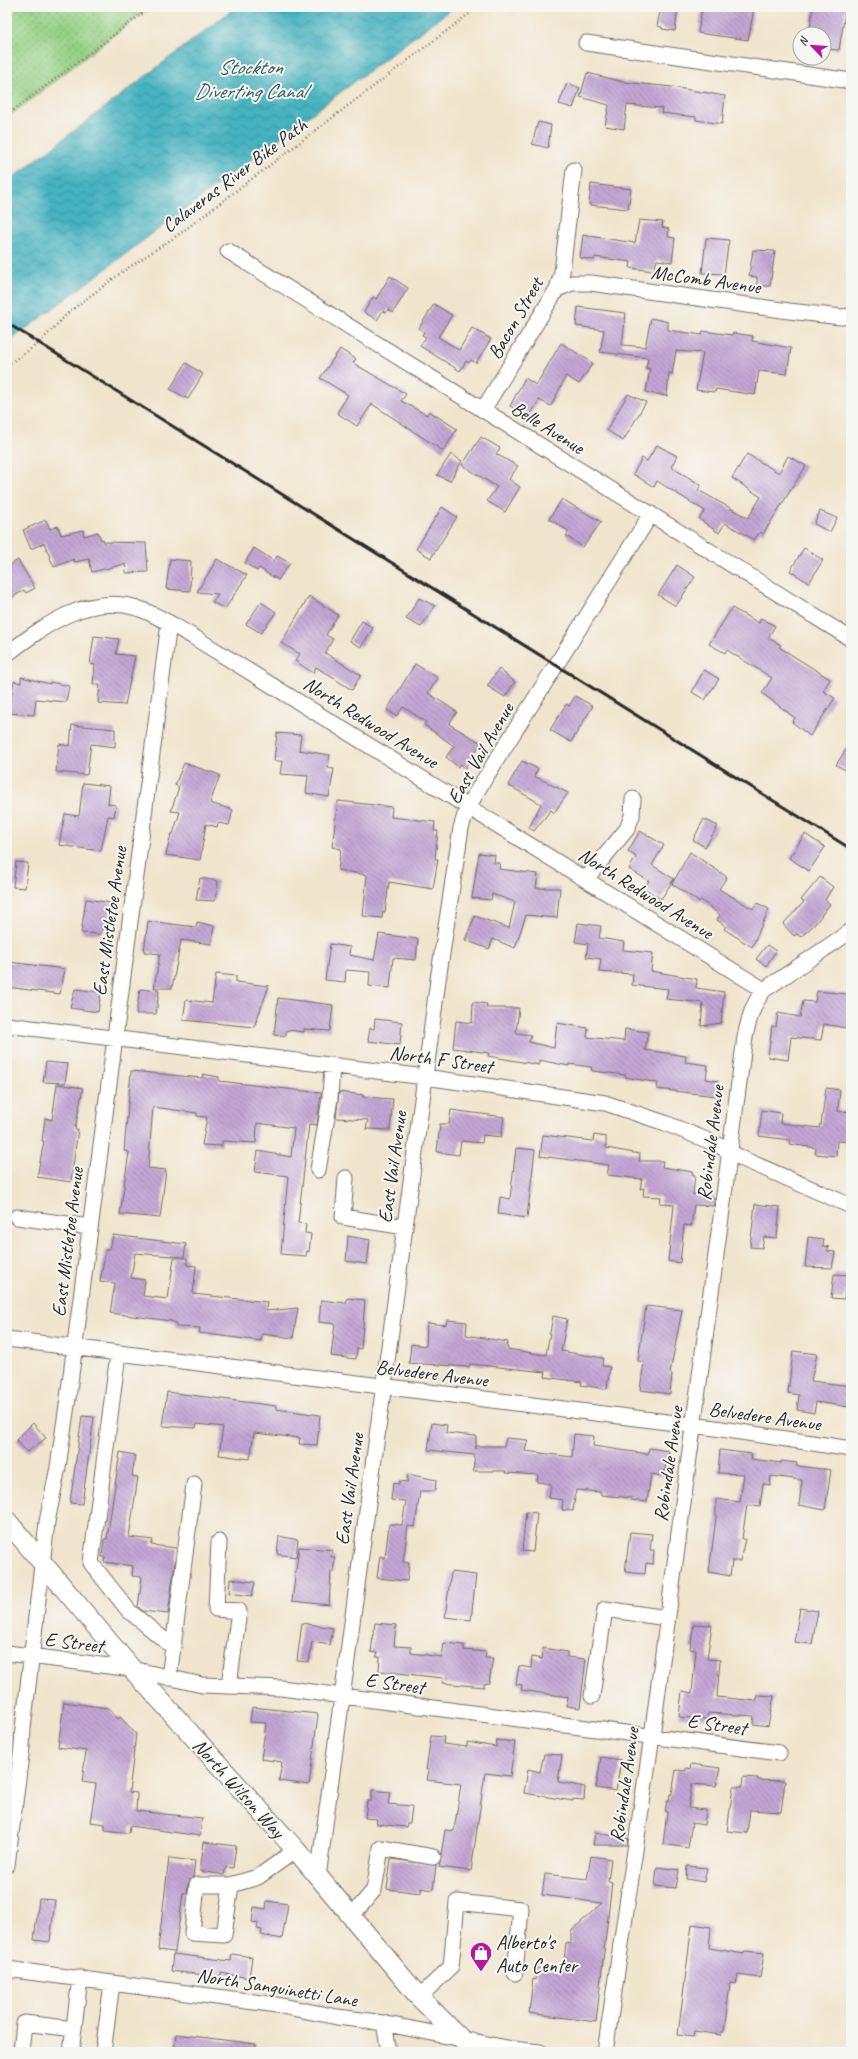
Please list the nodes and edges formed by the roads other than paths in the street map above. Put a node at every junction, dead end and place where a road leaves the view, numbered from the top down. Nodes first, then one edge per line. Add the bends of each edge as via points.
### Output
1 (586, 43) dead end
2 (851, 81) edge
3 (574, 170) dead end
4 (228, 251) dead end
5 (557, 289) junction
6 (851, 316) edge
7 (483, 410) junction
8 (651, 514) junction
9 (169, 623) junction
10 (850, 634) edge
11 (7, 654) edge
12 (633, 799) dead end
13 (469, 806) junction
14 (586, 879) junction
15 (851, 931) edge
16 (764, 990) junction
17 (7, 1025) edge
18 (114, 1039) junction
19 (332, 1065) junction
20 (425, 1077) junction
21 (730, 1151) junction
22 (318, 1170) dead end
23 (346, 1178) dead end
24 (851, 1206) edge
25 (17, 1217) dead end
26 (89, 1227) junction
27 (405, 1227) junction
28 (7, 1340) edge
29 (73, 1348) junction
30 (118, 1354) junction
31 (383, 1387) junction
32 (694, 1426) junction
33 (851, 1449) edge
34 (194, 1484) dead end
35 (7, 1521) edge
36 (219, 1542) dead end
37 (42, 1562) junction
38 (667, 1618) junction
39 (173, 1647) junction
40 (7, 1654) edge
41 (32, 1657) junction
42 (132, 1669) junction
43 (169, 1678) junction
44 (229, 1685) junction
45 (342, 1696) junction
46 (592, 1696) dead end
47 (652, 1736) junction
48 (779, 1753) dead end
49 (296, 1850) junction
50 (433, 1857) dead end
51 (7, 1865) edge
52 (318, 1877) junction
53 (231, 1885) dead end
54 (351, 1917) junction
55 (7, 1969) edge
56 (515, 1973) dead end
57 (80, 1978) junction
58 (112, 1983) junction
59 (419, 1997) junction
60 (384, 2023) junction
61 (74, 2028) junction
62 (468, 2045) edge
63 (21, 2052) edge
64 (71, 2052) edge
65 (104, 2052) edge
66 (389, 2052) edge
67 (540, 2052) edge
68 (605, 2052) edge

1 - 2 street
3 - 5 street, Bacon Street via 562,272
4 - 7 street, Belle Avenue
5 - 6 street, McComb Avenue via 572,283 591,283 790,312
5 - 7 street, Bacon Street
7 - 8 street, Belle Avenue
8 - 10 street, Belle Avenue
8 - 13 street, East Vail Avenue
9 - 11 street, North Redwood Avenue via 127,606 95,607 52,622
9 - 13 street, North Redwood Avenue
9 - 18 street, East Mistletoe Avenue
12 - 14 street via 632,816 627,829
13 - 14 street, North Redwood Avenue
13 - 20 street, East Vail Avenue via 457,852
14 - 16 street, North Redwood Avenue
15 - 16 street, Robindale Avenue
16 - 21 street, Robindale Avenue via 755,1000 745,1037
17 - 18 street, North F Street
18 - 19 street, North F Street
18 - 26 street, East Mistletoe Avenue
19 - 20 street, North F Street
19 - 22 street via 330,1099
20 - 21 street, North F Street via 605,1103 665,1123
20 - 27 street, East Vail Avenue
21 - 24 street, North F Street
21 - 32 street, Robindale Avenue
23 - 27 street via 342,1217
25 - 26 street
26 - 29 street, East Mistletoe Avenue
27 - 31 street, East Vail Avenue
28 - 29 street, Belvedere Avenue
29 - 30 street, Belvedere Avenue
29 - 37 street, East Mistletoe Avenue via 68,1398 58,1467 46,1522
30 - 31 street, Belvedere Avenue
30 - 39 street via 91,1563 129,1611
31 - 32 street, Belvedere Avenue
31 - 45 street, East Vail Avenue
32 - 33 street, Belvedere Avenue
32 - 38 street, Robindale Avenue
34 - 39 street
35 - 37 main road, North Wilson Way
36 - 44 street via 216,1609 239,1611
37 - 41 street, East Mistletoe Avenue
37 - 42 main road, North Wilson Way
38 - 46 street via 605,1609
38 - 47 street, Robindale Avenue
39 - 43 street
40 - 41 street, E Street
41 - 42 street, E Street
41 - 51 street, East Mistletoe Avenue
42 - 43 street, E Street
42 - 49 main road, North Wilson Way
43 - 44 street, E Street via 202,1685
44 - 45 street, E Street via 281,1688
45 - 47 street, E Street
45 - 52 street, East Vail Avenue
47 - 48 street, E Street
47 - 68 street, Robindale Avenue
49 - 52 main road, North Wilson Way
49 - 53 street via 258,1877
50 - 54 street via 381,1848 374,1890
52 - 54 main road, North Wilson Way
54 - 59 main road, North Wilson Way
55 - 57 street, North Sanguinetti Lane
56 - 59 street via 521,1909 457,1902 451,1967
57 - 58 street, North Sanguinetti Lane
57 - 61 street
58 - 60 street, North Sanguinetti Lane via 277,2005
58 - 65 street
59 - 62 main road, North Wilson Way
60 - 62 street, North Sanguinetti Lane
60 - 66 street
61 - 63 street via 24,2023
61 - 64 street
62 - 67 street, North Sanguinetti Lane

